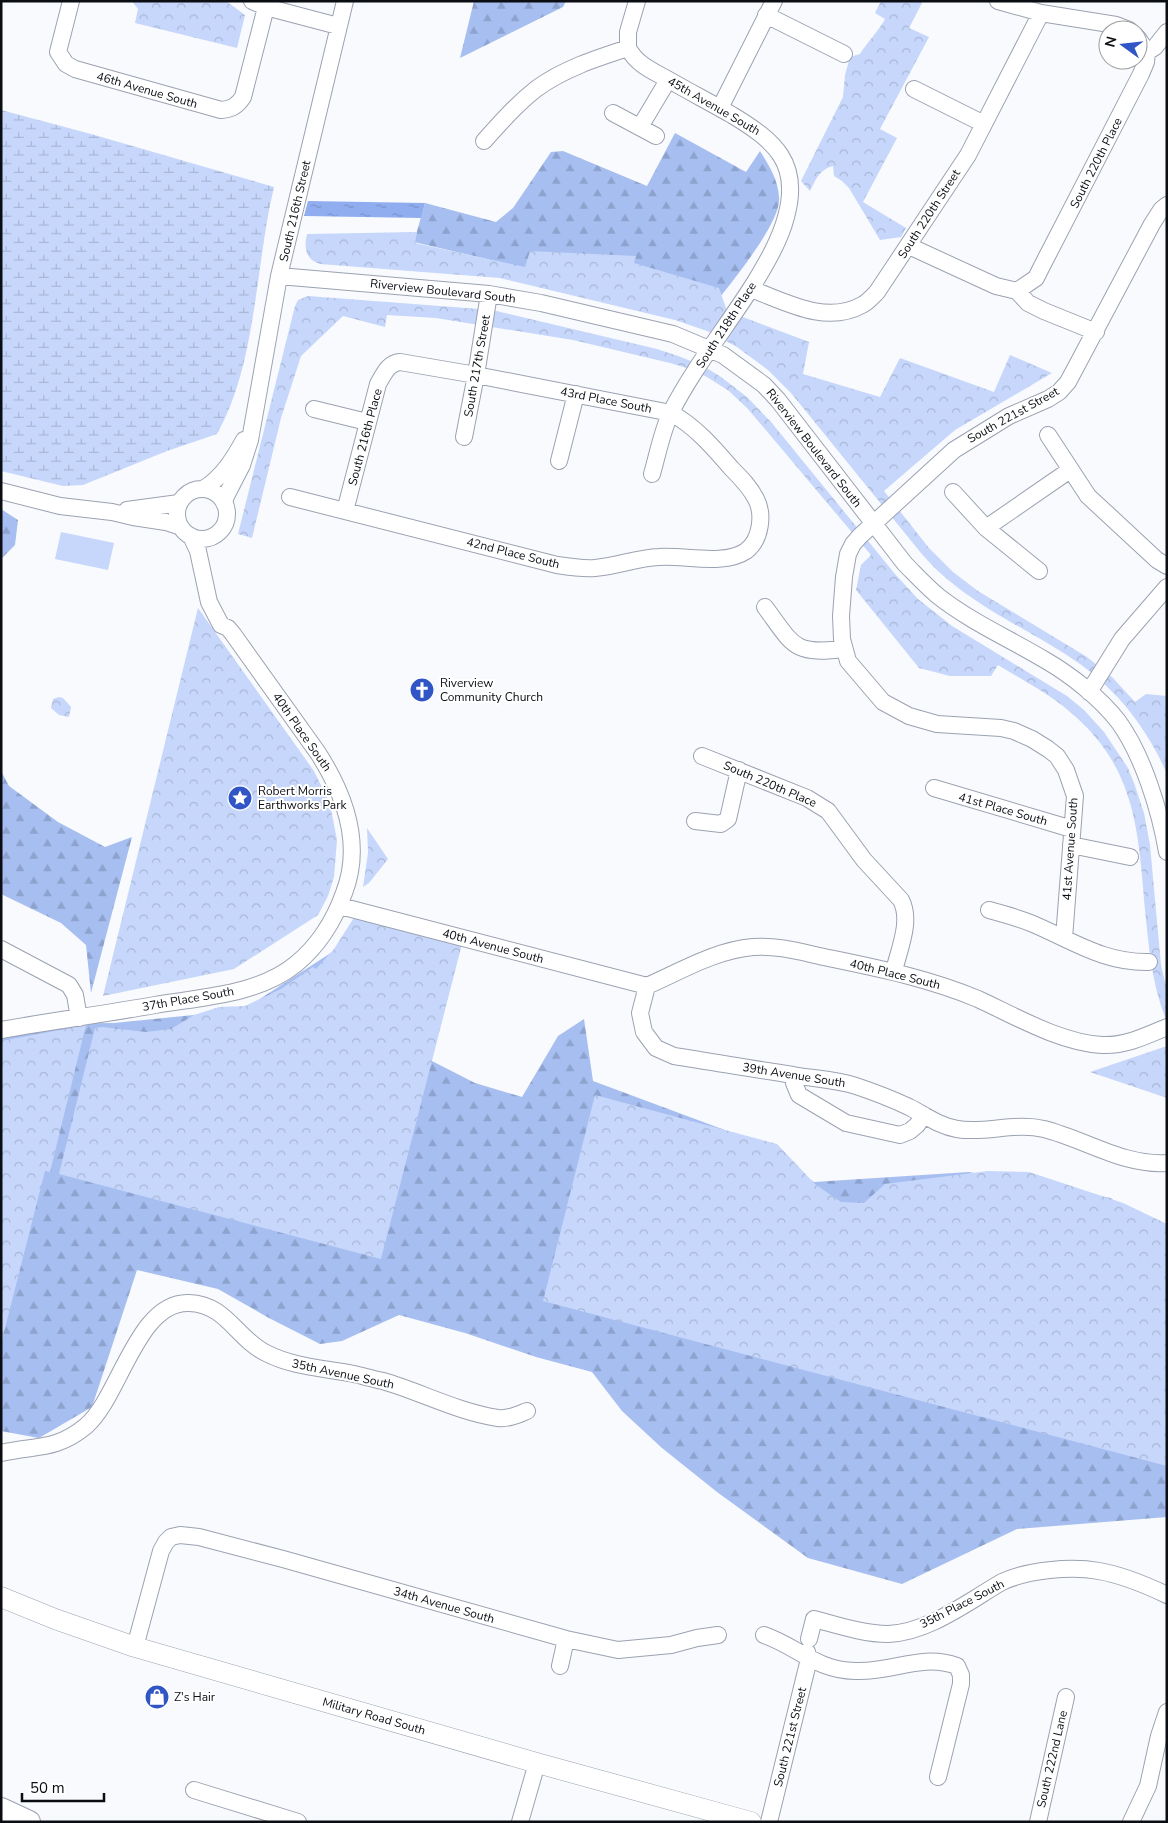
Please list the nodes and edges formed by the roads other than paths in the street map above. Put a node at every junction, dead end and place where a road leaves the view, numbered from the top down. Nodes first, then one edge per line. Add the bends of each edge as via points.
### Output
1 (71, 1) edge
2 (345, 1) edge
3 (636, 1) edge
4 (998, 1) edge
5 (259, 4) edge
6 (770, 8) edge
7 (1040, 13) junction
8 (1098, 22) edge
9 (338, 26) junction
10 (1167, 32) edge
11 (628, 48) junction
12 (1148, 51) edge
13 (844, 54) dead end
14 (1143, 70) edge
15 (668, 80) junction
16 (914, 89) dead end
17 (720, 108) junction
18 (613, 113) dead end
19 (984, 124) junction
20 (640, 127) junction
21 (656, 136) dead end
22 (484, 141) dead end
23 (790, 174) joint
24 (1167, 205) edge
25 (909, 246) junction
26 (279, 276) junction
27 (750, 289) junction
28 (1018, 291) junction
29 (489, 294) junction
30 (1096, 332) junction
31 (711, 349) junction
32 (389, 366) joint
33 (476, 375) junction
34 (576, 394) junction
35 (314, 409) dead end
36 (671, 413) junction
37 (252, 422) junction
38 (368, 422) junction
39 (1048, 435) dead end
40 (464, 437) dead end
41 (559, 461) dead end
42 (1070, 470) junction
43 (652, 474) dead end
44 (203, 489) junction
45 (1, 491) edge
46 (953, 492) dead end
47 (290, 497) dead end
48 (179, 503) junction
49 (224, 503) junction
50 (345, 511) junction
51 (112, 512) junction
52 (874, 523) junction
53 (986, 528) junction
54 (758, 531) joint
55 (186, 532) junction
56 (214, 535) junction
57 (1167, 566) edge
58 (1039, 571) dead end
59 (1167, 587) edge
60 (765, 607) dead end
61 (228, 628) junction
62 (844, 649) junction
63 (1089, 692) junction
64 (702, 756) dead end
65 (739, 770) junction
66 (934, 788) dead end
67 (695, 821) dead end
68 (1072, 829) junction
69 (1071, 845) junction
70 (1167, 852) edge
71 (1130, 858) dead end
72 (340, 906) junction
73 (989, 910) dead end
74 (1064, 938) junction
75 (1, 949) edge
76 (1149, 962) dead end
77 (894, 971) junction
78 (647, 986) junction
79 (79, 1018) junction
80 (1167, 1027) edge
81 (1, 1030) edge
82 (795, 1076) junction
83 (924, 1115) junction
84 (1167, 1163) edge
85 (527, 1411) dead end
86 (1, 1453) edge
87 (1167, 1596) edge
88 (1, 1597) edge
89 (814, 1619) joint
90 (764, 1634) dead end
91 (718, 1635) dead end
92 (566, 1639) junction
93 (135, 1647) junction
94 (808, 1650) junction
95 (560, 1666) dead end
96 (1066, 1697) dead end
97 (1167, 1712) edge
98 (536, 1763) junction
99 (938, 1777) dead end
100 (194, 1790) dead end
101 (1, 1809) edge
102 (29, 1822) edge
103 (298, 1822) edge
104 (520, 1822) edge
105 (751, 1822) edge
106 (769, 1822) edge
107 (1038, 1822) edge
108 (1131, 1822) edge

1 - 5 street, 46th Avenue South via 58,52 66,64 75,70 221,110 236,106 243,97
2 - 9 street, South 216th Street
3 - 11 street via 628,32
4 - 7 street
5 - 9 street
6 - 13 street
6 - 17 street
7 - 8 street
7 - 19 street, South 220th Street
9 - 26 street, South 216th Street
10 - 12 street via 1156,47
11 - 15 street, 45th Avenue South via 644,66
11 - 22 street via 582,65 538,88 520,102
14 - 28 street, South 220th Place via 1036,278
15 - 17 street, 45th Avenue South
15 - 20 street
16 - 19 street
17 - 23 street, 45th Avenue South via 768,138
18 - 20 street
19 - 25 street, South 220th Street via 968,156
20 - 21 street
23 - 27 street, South 218th Place via 784,227
24 - 30 street, South 221st Street via 1152,224
25 - 27 street, South 220th Street via 877,292 863,304 849,310 820,313
25 - 28 street via 996,286
26 - 29 street, Riverview Boulevard South
26 - 37 street, South 216th Street
27 - 31 street, South 218th Place
28 - 30 street via 1028,303
29 - 31 street, Riverview Boulevard South via 672,334
29 - 33 street, South 217th Street
30 - 52 street, South 221st Street via 1059,392 1009,416 960,446
31 - 36 street, South 218th Place
31 - 52 street, Riverview Boulevard South via 764,385
32 - 33 street, 43rd Place South via 394,362 409,363
32 - 38 street, South 216th Place via 378,384
33 - 34 street, 43rd Place South
33 - 40 street, South 217th Street
34 - 36 street, 43rd Place South
34 - 41 street
35 - 38 street
36 - 43 street, South 218th Place
36 - 54 street, 43rd Place South via 702,434 749,488 757,500 761,518
37 - 44 street, South 216th Street via 227,468
37 - 49 street, South 216th Street via 246,454
38 - 50 street, South 216th Place
39 - 42 street
42 - 53 street
42 - 57 street via 1094,503
44 - 48 street via 192,491
44 - 49 street via 216,493
45 - 51 street via 60,506
46 - 53 street
47 - 50 street, 42nd Place South
48 - 51 street
48 - 55 street via 177,514
49 - 56 street via 225,523
50 - 54 street, 42nd Place South via 575,568 595,568 645,558 714,559 731,556 746,551
51 - 55 street via 166,522
52 - 62 street, South 221st Street via 853,544 848,554 841,616
52 - 63 street, Riverview Boulevard South via 905,564 938,596 1046,661
53 - 58 street
55 - 56 street via 202,539
55 - 61 street, 40th Place South via 198,550 209,602 221,625
56 - 61 street, 40th Place South via 210,550 211,581 228,620
59 - 63 street via 1122,639
60 - 62 street via 798,647 811,651
61 - 72 street, 40th Place South via 318,753 341,794 351,831 352,852 348,884
62 - 68 street, 41st Avenue South via 848,661 883,702 895,710 937,724 1014,731 1057,756 1075,796
63 - 70 street, Riverview Boulevard South via 1118,722 1134,750 1150,786
64 - 65 street, South 220th Place
65 - 67 street via 728,819 721,824
65 - 77 street, South 220th Place via 807,798 828,811 864,860 901,900 905,920
66 - 68 street, 41st Place South
68 - 69 street, 41st Avenue South
69 - 71 street
69 - 74 street, 41st Avenue South
72 - 78 street, 40th Avenue South
72 - 79 street, 37th Place South via 312,949 274,978 249,988 211,996
73 - 74 street via 1013,916
74 - 76 street via 1106,957 1133,963
75 - 79 street via 69,985 76,995
77 - 78 street, 40th Place South via 781,948 739,948
77 - 80 street, 40th Place South via 956,990 1076,1042 1117,1045
78 - 82 street, 39th Avenue South via 640,1013 644,1032 656,1048 674,1056
79 - 81 street, 37th Place South
82 - 83 street, 39th Avenue South via 857,1086
82 - 83 street via 799,1095 846,1123 900,1135 918,1125
83 - 84 street, 39th Avenue South via 941,1125 957,1129 1042,1129 1138,1161
85 - 86 street, 35th Avenue South via 499,1418 382,1381 279,1359 252,1345 214,1309 179,1304 160,1313 152,1321 104,1403 88,1424 50,1445
87 - 89 street, 35th Place South via 1138,1582 1100,1571 1056,1570 1002,1582 942,1618 904,1632 872,1632
88 - 93 main road, Military Road South
89 - 94 street, South 221st Street
90 - 94 street
91 - 92 street, 34th Avenue South via 671,1645 618,1650
92 - 93 street, 34th Avenue South via 283,1559 199,1537 180,1536 171,1537 161,1551
92 - 95 street
93 - 98 main road, Military Road South
94 - 99 street via 820,1665 855,1672 929,1660 957,1666 961,1684
94 - 106 street, South 221st Street
96 - 107 street, South 222nd Lane
97 - 108 street via 1148,1786
98 - 104 street
98 - 105 main road, Military Road South
100 - 103 street
101 - 102 highway

